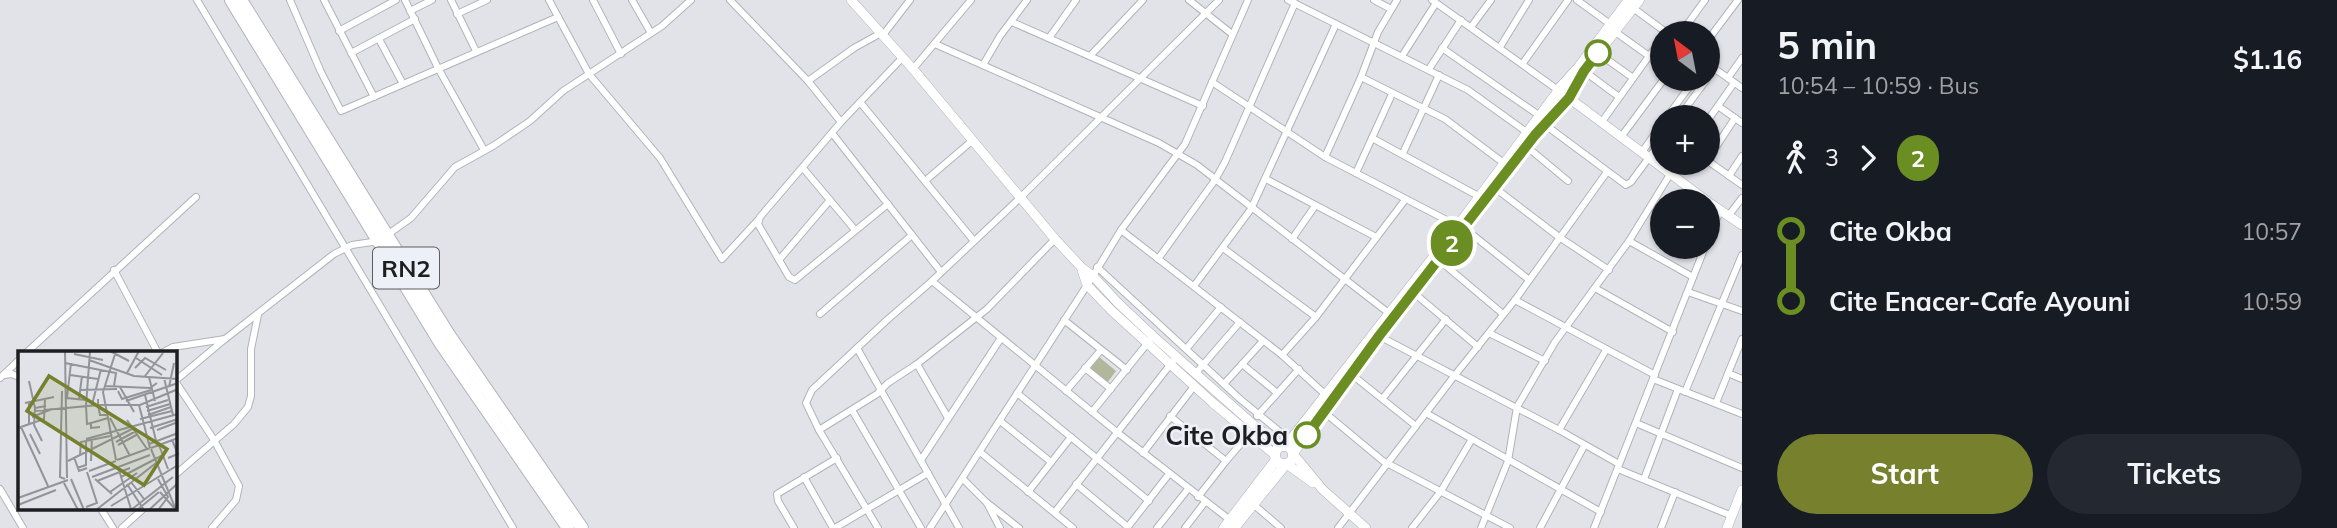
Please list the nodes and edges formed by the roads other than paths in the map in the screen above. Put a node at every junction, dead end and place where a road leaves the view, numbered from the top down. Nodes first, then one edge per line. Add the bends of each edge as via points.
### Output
1 (197, 0) edge
2 (231, 0) edge
3 (242, 0) edge
4 (290, 0) edge
5 (324, 0) edge
6 (396, 0) edge
7 (405, 0) edge
8 (432, 0) edge
9 (451, 0) edge
10 (487, 0) edge
11 (549, 0) edge
12 (593, 0) edge
13 (632, 0) edge
14 (691, 0) edge
15 (730, 0) edge
16 (851, 0) edge
17 (910, 0) edge
18 (971, 0) edge
19 (1027, 0) edge
20 (1076, 0) edge
21 (1143, 0) edge
22 (1189, 0) edge
23 (1219, 0) edge
24 (1248, 0) edge
25 (1374, 0) edge
26 (1397, 0) edge
27 (1529, 0) edge
28 (1568, 0) edge
29 (1577, 0) edge
30 (1705, 0) edge
31 (1738, 0) edge
32 (1487, 1) edge
33 (1292, 2) edge
34 (1434, 2) edge
35 (471, 3) edge
36 (1634, 3) edge
37 (1391, 9) junction
38 (410, 11) junction
39 (1206, 13) junction
40 (457, 14) junction
41 (558, 17) junction
42 (415, 19) junction
43 (1461, 20) junction
44 (1653, 21) edge
45 (1690, 21) edge
46 (1012, 22) junction
47 (1336, 24) junction
48 (1720, 24) edge
49 (1471, 27) junction
50 (1612, 28) junction
51 (339, 31) junction
52 (651, 33) junction
53 (882, 34) junction
54 (1232, 34) junction
55 (1049, 38) junction
56 (379, 39) junction
57 (1375, 43) junction
58 (934, 44) junction
59 (1500, 47) junction
60 (1442, 48) junction
61 (476, 51) junction
62 (351, 53) junction
63 (1598, 53) junction
64 (621, 54) junction
65 (1090, 56) junction
66 (1402, 56) junction
67 (1649, 56) joint
68 (903, 57) junction
69 (1742, 58) edge
70 (1522, 63) junction
71 (982, 65) junction
72 (439, 68) junction
73 (913, 69) junction
74 (1429, 69) junction
75 (1584, 71) junction
76 (1720, 72) edge
77 (281, 74) junction
78 (589, 74) junction
79 (1439, 75) junction
80 (1362, 78) junction
81 (1633, 78) junction
82 (1141, 79) junction
83 (1731, 80) junction
84 (808, 81) junction
85 (1212, 82) junction
86 (403, 84) junction
87 (1742, 88) edge
88 (1655, 91) edge
89 (1392, 94) junction
90 (1563, 94) junction
91 (374, 97) junction
92 (1619, 97) junction
93 (860, 103) junction
94 (1718, 105) edge
95 (1203, 106) junction
96 (1249, 107) junction
97 (1720, 107) edge
98 (1423, 109) junction
99 (1100, 118) junction
100 (1735, 118) junction
101 (1542, 120) junction
102 (841, 122) junction
103 (1601, 123) junction
104 (1742, 123) edge
105 (832, 133) junction
106 (1287, 133) junction
107 (1528, 133) junction
108 (1621, 137) junction
109 (1372, 138) junction
110 (973, 140) junction
111 (1720, 141) edge
112 (1526, 146) junction
113 (1650, 147) edge
114 (484, 150) junction
115 (1650, 151) edge
116 (1403, 153) junction
117 (1178, 155) junction
118 (1646, 155) junction
119 (1742, 156) edge
120 (1325, 157) junction
121 (1650, 158) edge
122 (1505, 164) junction
123 (803, 168) junction
124 (1720, 169) edge
125 (1607, 172) junction
126 (1356, 173) junction
127 (1668, 175) edge
128 (1670, 175) edge
129 (1729, 176) junction
130 (1266, 179) junction
131 (1215, 180) junction
132 (925, 181) junction
133 (1568, 181) dead end
134 (1742, 185) edge
135 (1495, 188) junction
136 (1689, 189) edge
137 (196, 197) dead end
138 (1021, 197) junction
139 (1480, 197) junction
140 (1742, 198) edge
141 (830, 200) junction
142 (1405, 200) junction
143 (888, 204) junction
144 (1315, 206) junction
145 (1251, 209) junction
146 (1720, 210) edge
147 (1724, 213) junction
148 (758, 220) junction
149 (1720, 220) edge
150 (1742, 225) edge
151 (1461, 227) junction
152 (855, 230) junction
153 (1121, 230) junction
154 (912, 235) junction
155 (1376, 237) junction
156 (1559, 237) junction
157 (382, 239) junction
158 (1055, 239) junction
159 (1292, 239) junction
160 (974, 241) junction
161 (1629, 241) junction
162 (344, 248) junction
163 (1223, 248) junction
164 (1742, 255) edge
165 (1158, 259) junction
166 (1700, 259) edge
167 (779, 260) junction
168 (1440, 260) junction
169 (1082, 268) junction
170 (114, 270) junction
171 (1609, 270) junction
172 (941, 272) junction
173 (1095, 272) junction
174 (1739, 273) edge
175 (1693, 278) junction
176 (1343, 279) junction
177 (1528, 279) junction
178 (932, 281) junction
179 (1087, 285) junction
180 (1194, 286) junction
181 (1595, 288) junction
182 (1688, 292) junction
183 (1414, 293) junction
184 (1515, 300) junction
185 (1721, 304) junction
186 (1221, 307) junction
187 (1742, 311) edge
188 (820, 314) dead end
189 (1390, 314) junction
190 (1503, 314) junction
191 (258, 315) junction
192 (1316, 317) junction
193 (976, 318) junction
194 (1446, 319) junction
195 (1064, 320) junction
196 (1240, 322) junction
197 (1566, 328) junction
198 (1673, 332) junction
199 (1489, 333) junction
200 (1379, 336) junction
201 (1001, 338) junction
202 (225, 339) junction
203 (1150, 340) junction
204 (1264, 341) junction
205 (1741, 342) edge
206 (1478, 347) junction
207 (857, 348) junction
208 (1186, 348) junction
209 (1101, 350) junction
210 (1606, 350) junction
211 (28, 351) edge
212 (159, 351) edge
213 (164, 351) edge
214 (1282, 355) junction
215 (1417, 355) junction
216 (18, 360) edge
217 (1173, 360) junction
218 (1545, 361) junction
219 (917, 364) junction
220 (1035, 365) junction
221 (1204, 365) junction
222 (1242, 365) junction
223 (1085, 368) junction
224 (1299, 369) junction
225 (1127, 370) junction
226 (1728, 373) junction
227 (1351, 374) junction
228 (1455, 375) junction
229 (1, 376) edge
230 (1199, 376) junction
231 (18, 377) edge
232 (1654, 377) junction
233 (177, 379) edge
234 (1742, 379) edge
235 (177, 384) edge
236 (1224, 384) junction
237 (1194, 386) junction
238 (1111, 389) junction
239 (1678, 389) junction
240 (881, 391) junction
241 (1066, 391) junction
242 (1276, 392) junction
243 (1685, 392) junction
244 (1017, 393) junction
245 (1327, 396) junction
246 (1383, 398) junction
247 (1716, 404) junction
248 (1517, 407) junction
249 (852, 410) junction
250 (1092, 412) junction
251 (1324, 412) junction
252 (1426, 413) junction
253 (1742, 414) edge
254 (1170, 415) junction
255 (948, 418) junction
256 (1000, 421) junction
257 (1253, 424) junction
258 (1636, 424) junction
259 (1416, 426) junction
260 (819, 430) junction
261 (1559, 430) junction
262 (1118, 433) junction
263 (1662, 434) junction
264 (1071, 437) junction
265 (1472, 439) junction
266 (214, 440) junction
267 (1584, 446) junction
268 (980, 452) junction
269 (1143, 453) junction
270 (1285, 454) junction
271 (836, 458) junction
272 (1097, 459) junction
273 (921, 460) junction
274 (1051, 461) junction
275 (1226, 461) junction
276 (1508, 461) junction
277 (1388, 464) junction
278 (1618, 466) junction
279 (1742, 468) edge
280 (928, 472) junction
281 (177, 473) edge
282 (1169, 474) junction
283 (804, 477) junction
284 (963, 479) junction
285 (1644, 479) junction
286 (1076, 484) junction
287 (0, 489) edge
288 (899, 489) junction
289 (1188, 489) junction
290 (1563, 489) junction
291 (1441, 491) junction
292 (1028, 492) junction
293 (1675, 492) junction
294 (1742, 492) edge
295 (1198, 497) junction
296 (1149, 501) junction
297 (986, 502) junction
298 (1205, 502) junction
299 (946, 503) junction
300 (1253, 504) junction
301 (867, 508) junction
302 (102, 510) edge
303 (143, 510) edge
304 (17, 511) edge
305 (1055, 512) junction
306 (1601, 512) junction
307 (1350, 515) junction
308 (1487, 516) junction
309 (1732, 516) junction
310 (1229, 525) edge
311 (1128, 527) edge
312 (23, 528) edge
313 (113, 528) edge
314 (122, 528) edge
315 (212, 528) edge
316 (513, 528) edge
317 (568, 528) edge
318 (582, 528) edge
319 (794, 528) edge
320 (834, 528) edge
321 (878, 528) edge
322 (921, 528) edge
323 (930, 528) edge
324 (959, 528) edge
325 (1000, 528) edge
326 (1019, 528) edge
327 (1073, 528) edge
328 (1157, 528) edge
329 (1185, 528) edge
330 (1281, 528) edge
331 (1338, 528) edge
332 (1366, 528) edge
333 (1412, 528) edge
334 (1481, 528) edge
335 (1510, 528) edge
336 (1540, 528) edge
337 (1594, 528) edge
338 (1661, 528) edge
339 (1727, 528) edge

1 - 162 street
2 - 77 highway, RN2
3 - 77 highway, RN2
4 - 91 street via 339,110
5 - 51 street
6 - 51 street
7 - 38 street
8 - 38 street
9 - 40 street
10 - 35 street
11 - 41 street
12 - 64 street
13 - 52 street
14 - 52 street
15 - 84 street
16 - 53 street
17 - 53 street
18 - 58 street
19 - 46 street
20 - 55 street
21 - 65 street
22 - 39 street
23 - 39 street
24 - 54 street
25 - 37 street
26 - 37 street
27 - 59 street
28 - 70 street
29 - 50 street
30 - 45 street
31 - 48 street
32 - 49 street
33 - 47 street
33 - 96 street
34 - 43 street
34 - 66 street
35 - 40 street
36 - 44 street
36 - 50 main road
37 - 57 street
38 - 42 street
39 - 54 street
39 - 82 street
40 - 61 street
41 - 61 street
41 - 78 street
42 - 56 street
42 - 72 street
43 - 49 street
43 - 60 street
46 - 55 street
46 - 71 street
47 - 57 street
47 - 106 street
49 - 59 street
50 - 63 main road
50 - 67 street
50 - 90 main road via 1579,66
51 - 62 street
52 - 64 street
53 - 68 street
53 - 84 street
54 - 85 street
55 - 65 street
56 - 62 street
56 - 86 street
57 - 66 street
57 - 80 street
58 - 71 street
58 - 73 street
59 - 70 street
60 - 74 street
60 - 101 street
61 - 72 street
62 - 91 street
63 - 75 main road
63 - 81 street
64 - 78 street
65 - 82 street
66 - 74 street
67 - 81 street
68 - 73 street
68 - 93 street
69 - 83 street
70 - 90 street
71 - 99 street
72 - 86 street
72 - 114 street
73 - 110 street
74 - 79 street
75 - 90 main road
75 - 92 street
76 - 83 street
77 - 157 highway, RN2
78 - 114 street
78 - 148 street via 660,158 722,258
79 - 98 street
79 - 107 street via 1485,100
80 - 89 street
80 - 120 street
81 - 92 street
82 - 95 street
82 - 99 street
83 - 87 street
83 - 94 street
84 - 102 street
85 - 95 street
85 - 96 street
86 - 91 street
88 - 108 street
89 - 98 street
89 - 109 street
90 - 101 main road
90 - 103 street
92 - 103 street
93 - 102 street
93 - 132 street
95 - 117 street
96 - 106 street
96 - 131 street
97 - 100 street
98 - 116 street
98 - 122 street
99 - 117 street
99 - 138 street
100 - 104 street
100 - 111 street
101 - 107 main road
101 - 112 main road
101 - 125 street
102 - 105 street
103 - 108 street
105 - 123 street
105 - 143 street
106 - 120 street
106 - 130 street
107 - 122 main road
108 - 118 street
109 - 116 street
109 - 126 street
110 - 132 street
110 - 138 street
112 - 133 street
112 - 135 main road
113 - 118 street
114 - 157 street via 455,167 411,218
115 - 118 street
116 - 139 street
117 - 131 street
117 - 153 street
118 - 121 street
118 - 125 street via 1628,185
119 - 129 street
120 - 126 street
122 - 139 main road
123 - 141 street
123 - 148 street
124 - 129 street
125 - 156 street
126 - 142 street
127 - 161 street
128 - 136 street
129 - 134 street
130 - 144 street
130 - 145 street
131 - 145 street
131 - 165 street
132 - 160 street
135 - 151 main road
135 - 156 street
137 - 170 street
138 - 158 street
138 - 160 street
139 - 151 main road
140 - 147 street
141 - 152 street
141 - 167 street
142 - 151 street
142 - 155 street
143 - 152 street
143 - 154 street
144 - 155 street
144 - 159 street
145 - 159 street
145 - 163 street
146 - 147 street
147 - 149 street
147 - 150 street
148 - 167 street
151 - 168 main road
151 - 177 street
151 - 189 main road
152 - 167 street via 795,280
153 - 165 street
153 - 173 street
154 - 172 street
154 - 188 street
155 - 176 street
156 - 171 street
156 - 177 street
157 - 162 street
157 - 317 highway, RN2 via 455,366
157 - 318 highway, RN2
158 - 169 street
158 - 193 street
159 - 176 street
160 - 172 street
161 - 171 street
161 - 175 street
162 - 191 street
162 - 316 street
163 - 180 street
163 - 192 street
164 - 174 street
165 - 180 street
166 - 175 street
168 - 183 main road
168 - 190 street
169 - 173 street
169 - 179 street
170 - 211 street
170 - 212 street
171 - 181 street
172 - 178 street
173 - 179 street
173 - 203 street
173 - 208 street
174 - 185 street
175 - 182 street
176 - 189 street
176 - 192 street
177 - 184 street
178 - 193 street
178 - 207 street
179 - 195 street
179 - 203 street
180 - 186 street
181 - 197 street
181 - 198 street
182 - 185 street
182 - 198 street
183 - 194 street
183 - 200 main road
184 - 190 street
184 - 197 street
185 - 187 street
185 - 243 street
186 - 196 street
186 - 208 street
189 - 245 main road
190 - 199 street
191 - 202 street
191 - 266 street via 248,407
192 - 214 street
193 - 201 street
193 - 219 street
194 - 206 street
194 - 215 street
195 - 209 street
195 - 220 street
196 - 204 street
196 - 221 street
197 - 210 street
197 - 218 street
198 - 232 street
199 - 206 street
199 - 218 street
200 - 215 street
200 - 227 main road
201 - 220 street
201 - 255 street
202 - 213 street
202 - 233 street
203 - 217 street
203 - 225 street
204 - 214 street
204 - 222 street
205 - 226 street
206 - 228 street
207 - 240 street
207 - 260 street via 808,396 806,403
208 - 221 street
209 - 223 street
209 - 225 street
210 - 232 street
210 - 261 street
214 - 224 street
215 - 228 street
215 - 246 street
216 - 229 street
217 - 230 street
217 - 237 street
217 - 262 street
218 - 248 street
219 - 240 street
219 - 255 street
220 - 241 street
220 - 244 street
221 - 230 street
221 - 236 street
222 - 236 street
222 - 242 street
223 - 238 street
223 - 241 street
224 - 242 street
224 - 245 street
225 - 238 street
226 - 234 street
226 - 247 street
227 - 246 street
227 - 251 main road
228 - 248 street
228 - 252 street
229 - 231 street
230 - 237 street
230 - 257 street
232 - 239 street
232 - 258 street
235 - 266 street
236 - 257 street
237 - 254 street
237 - 257 street
238 - 250 street
239 - 243 street
239 - 263 street
240 - 249 street
240 - 273 street
241 - 250 street
242 - 257 street
243 - 247 street
244 - 256 street
244 - 264 street
245 - 270 main road
246 - 259 street
247 - 253 street
248 - 261 street
248 - 276 street
249 - 260 street
249 - 288 street
250 - 262 street
251 - 270 main road
251 - 277 street
252 - 259 street
252 - 265 street
254 - 269 street
254 - 275 street
255 - 273 street
256 - 268 street
256 - 274 street
257 - 270 street
257 - 270 street
257 - 275 street
258 - 263 street
258 - 278 street
259 - 277 street
260 - 271 street
261 - 267 street
262 - 269 street
262 - 272 street
263 - 279 street
263 - 285 street
264 - 272 street
264 - 274 street
265 - 276 street
265 - 291 street
266 - 281 street
266 - 315 street via 239,493
267 - 278 street
267 - 290 street
268 - 284 street
268 - 292 street
269 - 282 street
270 - 300 main road
270 - 307 street
270 - 310 main road
271 - 283 street
271 - 301 street
272 - 286 street
272 - 296 street
273 - 280 street
274 - 292 street
275 - 295 street
276 - 290 street
276 - 308 street
277 - 291 street
277 - 307 street
278 - 285 street
278 - 306 street
280 - 288 street
280 - 299 street
282 - 289 street
282 - 296 street
283 - 319 street via 776,495
283 - 320 street
284 - 297 street
284 - 299 street
285 - 293 street
286 - 305 street
286 - 311 street
287 - 304 street
288 - 301 street
288 - 322 street
289 - 295 street
289 - 328 street
290 - 306 street
290 - 336 street
291 - 308 street
291 - 333 street
292 - 305 street
293 - 309 street
293 - 338 street
294 - 309 street
295 - 298 street
296 - 311 street
297 - 325 street
297 - 326 street
298 - 310 street
298 - 329 street
299 - 323 street
299 - 324 street
300 - 310 main road
300 - 330 street
301 - 320 street
301 - 321 street
302 - 313 street
303 - 314 street
304 - 312 street
305 - 327 street
306 - 337 street
307 - 331 street
307 - 332 street
308 - 334 street
308 - 335 street
309 - 339 street

